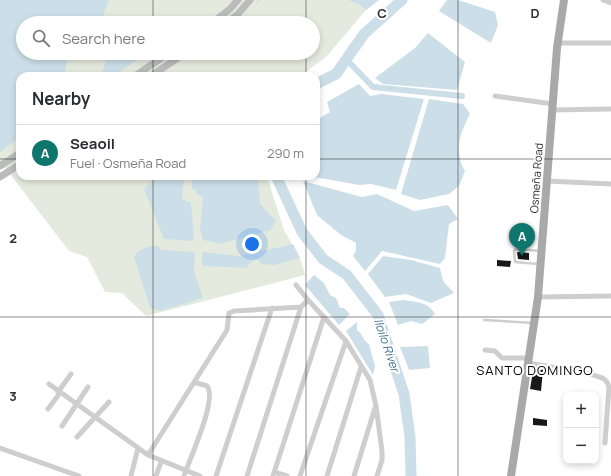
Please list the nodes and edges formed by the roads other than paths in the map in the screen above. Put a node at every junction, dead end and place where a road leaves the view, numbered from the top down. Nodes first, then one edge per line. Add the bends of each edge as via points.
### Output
1 (238, 0) edge
2 (250, 0) edge
3 (564, 0) edge
4 (603, 0) edge
5 (611, 3) edge
6 (221, 16) edge
7 (235, 16) edge
8 (558, 43) junction
9 (611, 43) edge
10 (159, 60) edge
11 (172, 60) edge
12 (141, 72) edge
13 (156, 72) edge
14 (496, 96) dead end
15 (552, 107) junction
16 (611, 109) edge
17 (16, 156) edge
18 (0, 166) edge
19 (16, 167) edge
20 (0, 177) edge
21 (547, 181) junction
22 (611, 184) edge
23 (542, 251) junction
24 (541, 264) junction
25 (296, 285) dead end
26 (611, 296) edge
27 (538, 297) junction
28 (308, 300) junction
29 (301, 307) junction
30 (272, 308) junction
31 (324, 317) junction
32 (484, 320) dead end
33 (534, 323) junction
34 (346, 341) junction
35 (485, 350) dead end
36 (528, 360) junction
37 (361, 367) junction
38 (71, 374) dead end
39 (194, 382) junction
40 (49, 384) dead end
41 (88, 387) dead end
42 (59, 392) junction
43 (109, 402) dead end
44 (76, 404) junction
45 (376, 406) junction
46 (48, 409) dead end
47 (94, 418) junction
48 (62, 426) dead end
49 (77, 437) dead end
50 (605, 443) dead end
51 (0, 448) edge
52 (138, 448) junction
53 (148, 455) junction
54 (161, 462) junction
55 (185, 474) edge
56 (274, 474) edge
57 (79, 476) edge
58 (131, 476) edge
59 (156, 476) edge
60 (200, 476) edge
61 (216, 476) edge
62 (247, 476) edge
63 (287, 476) edge
64 (300, 476) edge
65 (327, 476) edge
66 (354, 476) edge
67 (376, 476) edge
68 (511, 476) edge

1 - 6 main road
2 - 7 main road
3 - 8 main road, Osmeña Road
4 - 5 street
8 - 9 street
8 - 15 main road, Osmeña Road
10 - 12 main road
11 - 13 main road
14 - 15 street
15 - 16 street
15 - 21 main road, Osmeña Road
17 - 18 main road
19 - 20 main road
21 - 22 street
21 - 23 main road, Osmeña Road
23 - 24 main road, Osmeña Road
23 - 24 lane via 514,251 514,260 517,263
24 - 27 main road, Osmeña Road
25 - 28 street
26 - 27 street
27 - 33 main road, Osmeña Road
28 - 29 street
28 - 31 street
29 - 30 street
29 - 62 street
30 - 39 street via 229,313 227,330
30 - 61 street
31 - 34 street
31 - 56 street
32 - 33 lane
33 - 36 main road, Osmeña Road
34 - 37 street
34 - 64 street
35 - 36 street via 494,351 502,358
36 - 50 street via 603,378 606,381 609,387
36 - 68 main road, Osmeña Road
37 - 45 street via 372,384
37 - 65 street
38 - 42 street
39 - 53 street
39 - 55 street via 207,386 210,395 208,411
40 - 42 street
41 - 44 street
42 - 44 street
42 - 46 street
43 - 47 street
44 - 47 street
44 - 48 street
45 - 66 street
45 - 67 street via 382,456
47 - 49 street
47 - 52 street
51 - 57 street
52 - 53 street
52 - 58 street
53 - 54 street
54 - 55 street
54 - 59 street
55 - 60 street
56 - 63 street

